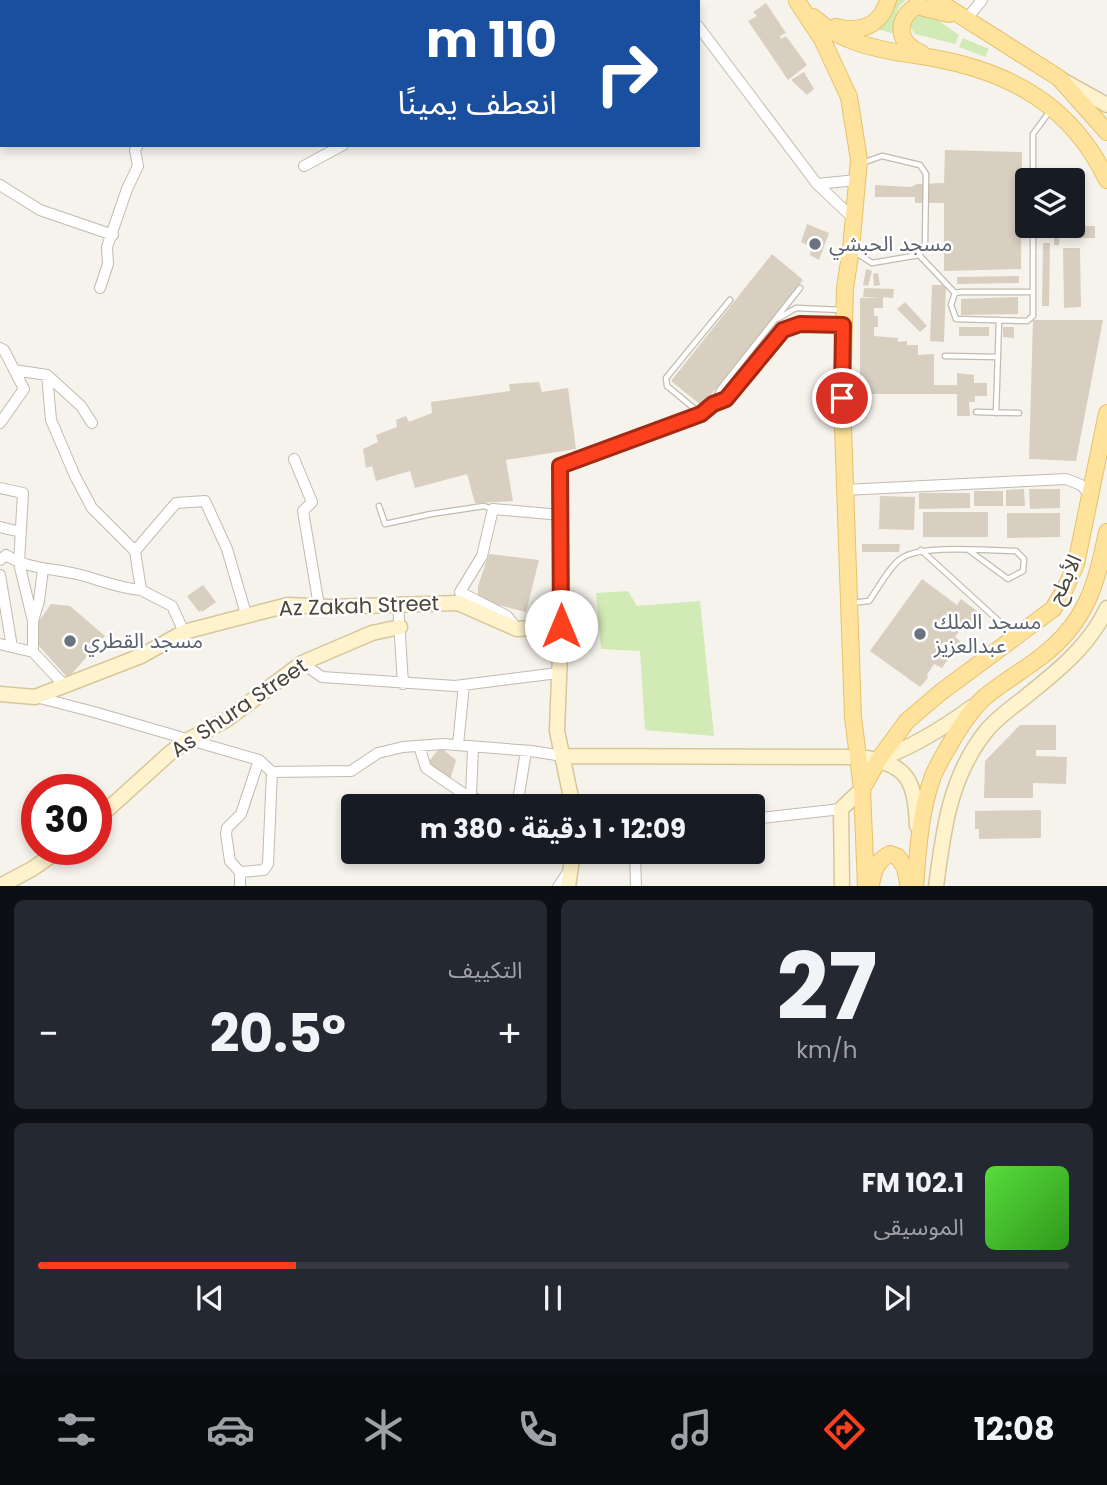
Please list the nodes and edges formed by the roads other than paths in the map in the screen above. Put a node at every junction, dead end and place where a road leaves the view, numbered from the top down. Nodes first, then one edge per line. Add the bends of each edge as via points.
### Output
1 (888, 0) edge
2 (936, 0) edge
3 (982, 0) edge
4 (796, 1) edge
5 (963, 19) junction
6 (820, 23) junction
7 (700, 29) edge
8 (932, 58) junction
9 (1059, 78) junction
10 (1107, 104) edge
11 (1052, 107) junction
12 (1107, 132) edge
13 (137, 147) edge
14 (339, 147) edge
15 (304, 166) dead end
16 (1033, 168) edge
17 (858, 173) junction
18 (1107, 180) edge
19 (817, 184) junction
20 (0, 185) edge
21 (852, 216) junction
22 (113, 235) junction
23 (1033, 238) edge
24 (851, 249) junction
25 (919, 254) junction
26 (100, 288) dead end
27 (800, 288) dead end
28 (1033, 292) junction
29 (955, 293) junction
30 (730, 300) dead end
31 (843, 317) junction
32 (999, 320) junction
33 (774, 322) junction
34 (0, 348) edge
35 (945, 356) dead end
36 (998, 357) junction
37 (14, 370) junction
38 (47, 375) junction
39 (713, 404) junction
40 (976, 412) dead end
41 (996, 413) junction
42 (1019, 413) dead end
43 (1107, 413) edge
44 (701, 414) junction
45 (92, 423) dead end
46 (0, 424) edge
47 (294, 458) dead end
48 (0, 488) edge
49 (844, 490) junction
50 (1091, 496) junction
51 (379, 506) dead end
52 (493, 509) junction
53 (561, 514) junction
54 (1, 528) edge
55 (21, 532) junction
56 (1107, 532) edge
57 (921, 550) junction
58 (135, 551) junction
59 (970, 551) junction
60 (0, 560) edge
61 (19, 563) junction
62 (43, 569) junction
63 (0, 575) edge
64 (141, 590) junction
65 (848, 603) junction
66 (398, 604) junction
67 (1107, 606) edge
68 (319, 607) junction
69 (246, 614) junction
70 (33, 621) junction
71 (1074, 624) junction
72 (561, 626) junction
73 (400, 627) junction
74 (517, 629) junction
75 (184, 632) junction
76 (1016, 638) junction
77 (0, 643) edge
78 (12, 647) junction
79 (33, 652) junction
80 (302, 663) junction
81 (558, 673) junction
82 (403, 684) junction
83 (464, 685) junction
84 (65, 686) junction
85 (993, 692) junction
86 (0, 694) edge
87 (35, 697) junction
88 (1017, 703) junction
89 (188, 740) junction
90 (458, 745) junction
91 (419, 746) junction
92 (473, 747) junction
93 (526, 751) junction
94 (563, 756) junction
95 (859, 757) junction
96 (879, 759) junction
97 (259, 760) junction
98 (272, 772) junction
99 (862, 789) junction
100 (466, 794) edge
101 (471, 794) edge
102 (519, 794) edge
103 (570, 794) edge
104 (112, 806) edge
105 (841, 809) junction
106 (765, 818) edge
107 (919, 847) junction
108 (570, 864) edge
109 (572, 864) edge
110 (635, 864) edge
111 (38, 865) edge
112 (240, 872) junction
113 (0, 886) edge
114 (240, 886) edge
115 (559, 886) edge
116 (568, 886) edge
117 (636, 886) edge
118 (842, 886) edge
119 (868, 886) edge
120 (868, 886) edge
121 (912, 886) edge
122 (912, 886) edge
123 (936, 886) edge

1 - 6 main road via 882,15 861,29
2 - 5 main road
3 - 5 street
4 - 6 main road
4 - 17 main road via 822,39 849,97
5 - 8 main road via 916,6 908,12 903,21 904,42
5 - 9 main road
6 - 8 main road via 867,47
7 - 19 street
8 - 11 main road via 988,71
9 - 10 street
9 - 12 main road
11 - 16 lane via 1032,134
11 - 18 main road via 1070,124
13 - 22 street via 138,166
14 - 15 street
17 - 19 street
17 - 21 main road
17 - 25 lane via 882,156 920,165 926,174 925,246
19 - 21 street
20 - 22 street via 40,210
21 - 24 main road
22 - 26 street
23 - 28 lane
24 - 25 lane via 872,263
24 - 31 main road
25 - 29 lane
27 - 33 lane
28 - 29 lane
28 - 32 lane via 1033,316 1027,321
29 - 32 lane via 951,305 956,319
30 - 44 lane via 666,378 667,386
31 - 33 lane via 796,308
31 - 39 lane via 783,330 726,399
31 - 49 main road
32 - 36 lane
33 - 39 lane
34 - 37 street
35 - 36 lane
36 - 41 lane
37 - 38 street
37 - 46 street via 24,389
38 - 45 street
38 - 58 street via 51,420 75,476 92,508
39 - 44 lane
40 - 41 lane
41 - 42 lane
43 - 50 main road, الأبطح
44 - 53 street via 560,466
47 - 68 street via 312,502 303,512
48 - 55 street via 23,493
49 - 50 street via 1066,479
49 - 65 main road
50 - 76 main road, الأبطح via 1076,564 1065,589 1053,609
51 - 52 lane via 385,524 484,506
52 - 53 street
52 - 74 street via 482,556 460,592 507,616
53 - 72 street
54 - 55 street
55 - 61 street
56 - 71 main road, الأبطح via 1092,591
57 - 59 lane
57 - 65 lane via 900,558 869,601
57 - 76 lane
58 - 64 street
58 - 69 street via 176,503 205,501 228,549
59 - 59 lane via 1008,579 1023,571 1024,559 1016,551
60 - 61 street via 6,555
61 - 62 street
61 - 70 street
62 - 64 street
62 - 70 street
63 - 78 street
64 - 75 street via 172,606
65 - 95 main road
66 - 68 street, Az Zakah Street
66 - 73 street
66 - 74 street, Az Zakah Street via 458,603
67 - 71 street
67 - 88 street via 1070,661
68 - 69 street, Az Zakah Street via 288,605
69 - 75 street, Az Zakah Street
70 - 79 street
71 - 85 main road, الأبطح via 1045,653
72 - 74 street, Az Zakah Street
72 - 81 street
73 - 80 street, As Shura Street via 372,633
73 - 82 street
75 - 84 street, Az Zakah Street via 141,656
76 - 96 main road, الأبطح via 907,721
77 - 78 street
78 - 79 street
79 - 84 street
80 - 82 street via 321,677
80 - 89 street, As Shura Street via 226,720
81 - 83 street
81 - 94 street via 557,731
82 - 83 street
83 - 90 street
84 - 87 street, Az Zakah Street
85 - 88 street
85 - 96 street via 924,740
85 - 107 main road, الأبطح via 964,722 933,776
86 - 87 street, Az Zakah Street
87 - 89 street
88 - 123 street via 989,729 960,774 950,803
89 - 97 street
89 - 104 street, As Shura Street
90 - 91 street
90 - 92 street
91 - 98 street via 378,753 351,771
91 - 100 street via 426,768
92 - 93 street
92 - 101 street
93 - 94 street
93 - 102 street
94 - 95 street
94 - 103 street
95 - 96 street
95 - 99 main road
96 - 99 main road, الأبطح
96 - 107 street via 907,776 914,793
97 - 98 street
97 - 112 street via 242,814 226,834 230,861
98 - 112 street via 268,864 264,870
99 - 105 street
99 - 119 main road
105 - 106 street
105 - 118 street
107 - 121 main road, الأبطح
108 - 115 street
109 - 116 street
110 - 117 street
111 - 113 street
112 - 114 street
120 - 122 main road via 874,869 890,855 898,857

